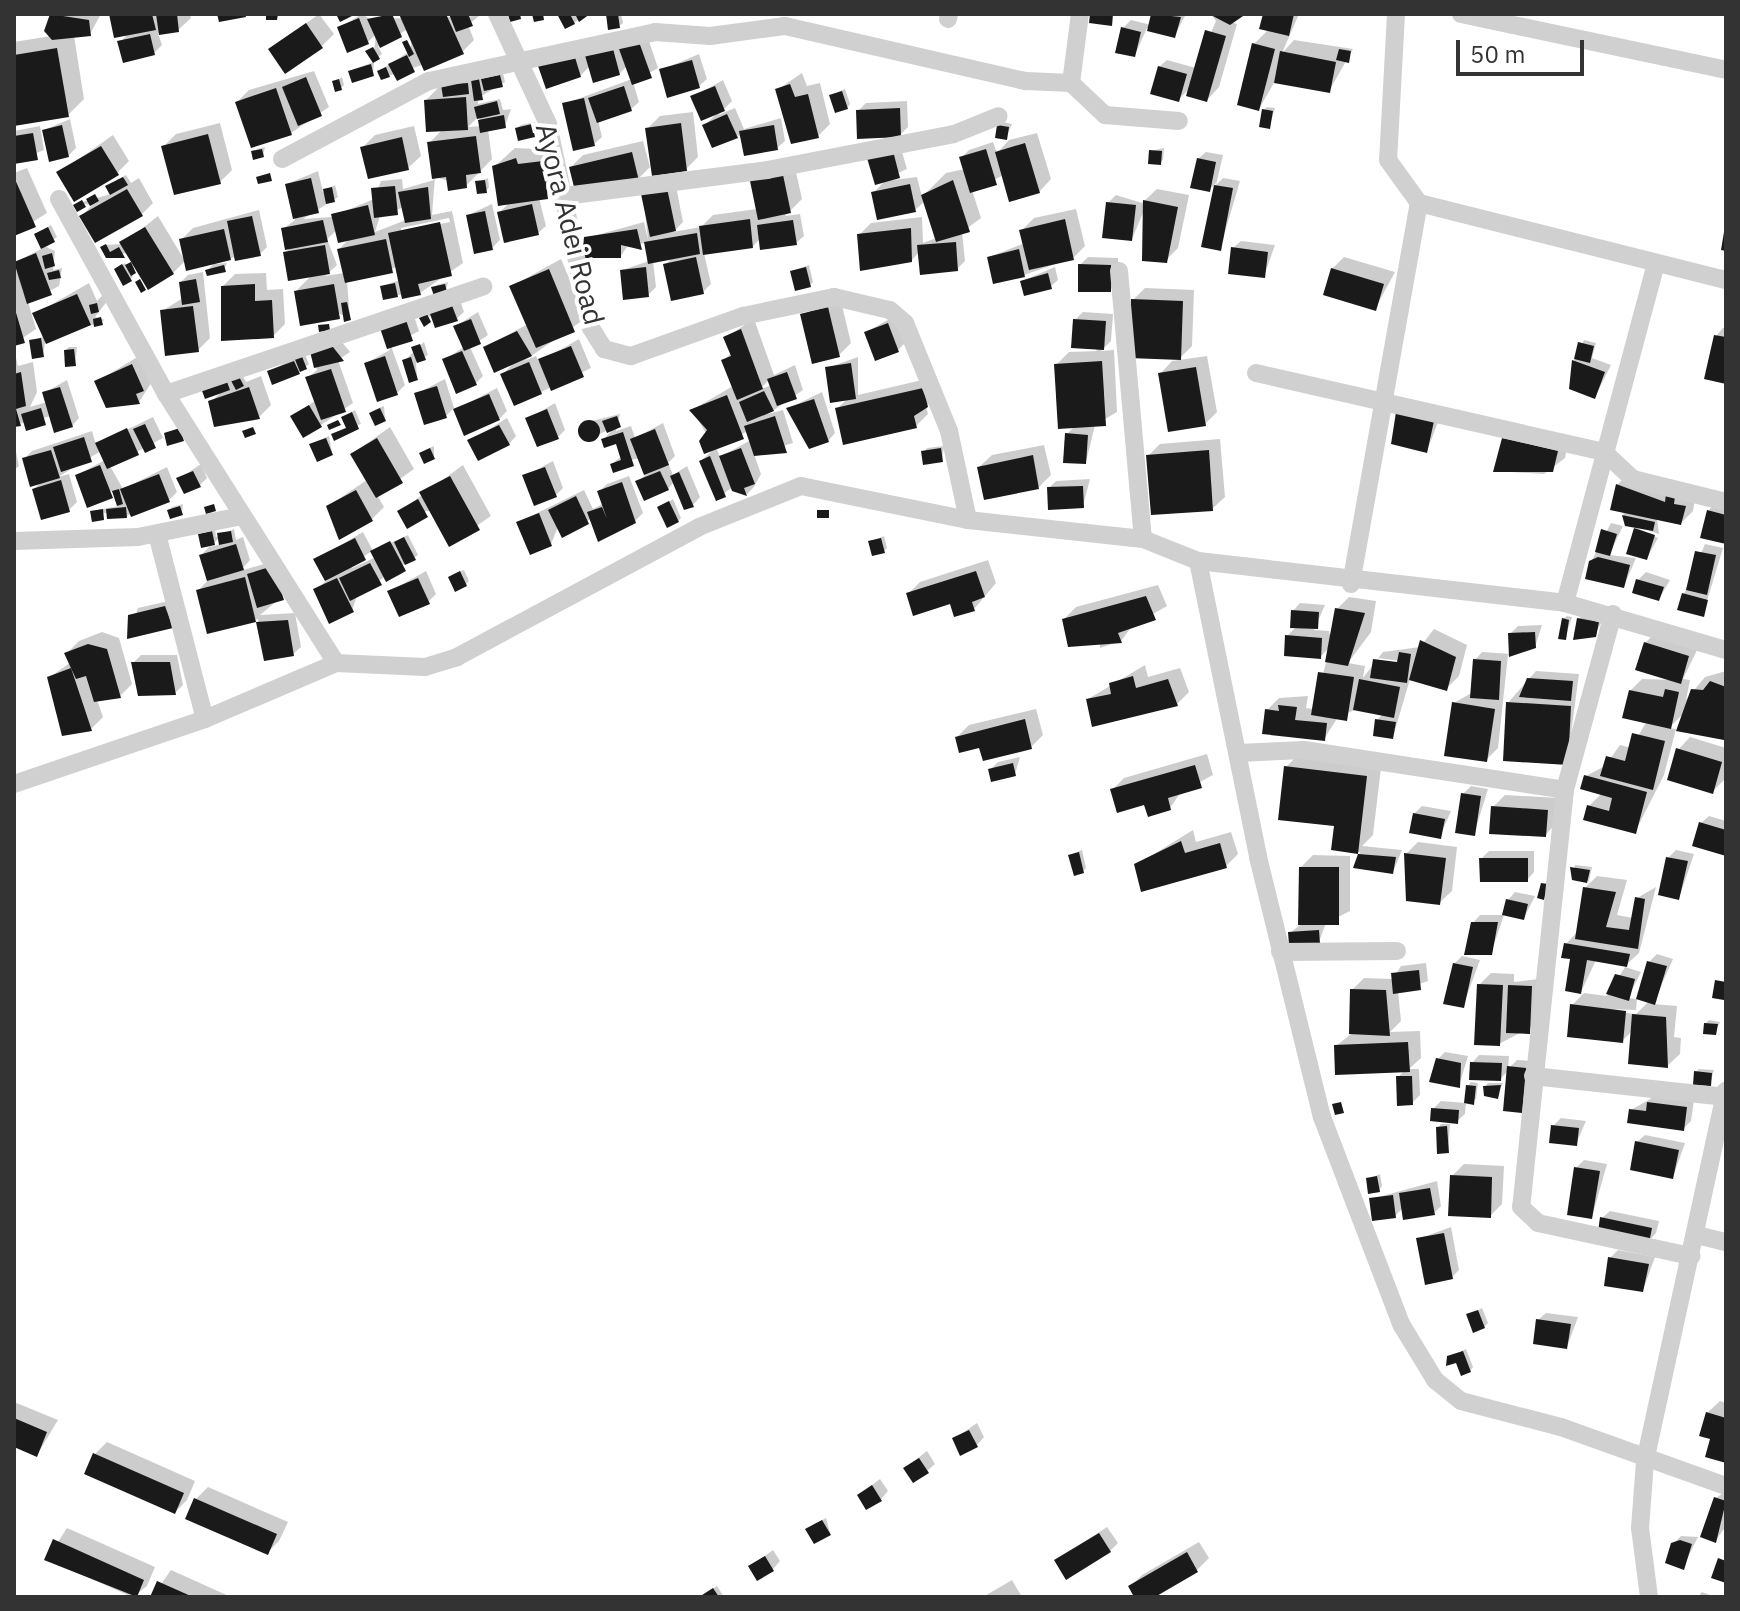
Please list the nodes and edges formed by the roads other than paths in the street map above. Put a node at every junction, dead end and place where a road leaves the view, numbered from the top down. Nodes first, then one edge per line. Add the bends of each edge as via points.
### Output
1 (497, 14) edge
2 (1080, 14) edge
3 (1396, 14) edge
4 (1461, 14) edge
5 (522, 60) junction
6 (1726, 70) edge
7 (1071, 83) junction
8 (999, 116) dead end
9 (1179, 121) dead end
10 (282, 159) dead end
11 (565, 196) junction
12 (59, 199) dead end
13 (1419, 203) junction
14 (1656, 263) junction
15 (1119, 271) dead end
16 (1726, 280) edge
17 (483, 287) dead end
18 (1256, 373) dead end
19 (166, 394) junction
20 (1381, 398) junction
21 (1604, 452) junction
22 (1726, 502) edge
23 (241, 516) junction
24 (968, 520) junction
25 (157, 534) junction
26 (1143, 539) junction
27 (14, 541) edge
28 (1198, 561) junction
29 (1351, 584) junction
30 (1565, 603) junction
31 (1613, 614) junction
32 (1726, 650) edge
33 (336, 663) junction
34 (205, 719) junction
35 (1238, 753) junction
36 (14, 784) edge
37 (1565, 790) junction
38 (1397, 951) dead end
39 (1280, 952) junction
40 (1533, 1076) junction
41 (1726, 1095) edge
42 (1697, 1235) junction
43 (1726, 1242) edge
44 (1691, 1256) junction
45 (1645, 1461) junction
46 (1726, 1486) edge
47 (1649, 1597) edge

1 - 5 street, Ayora Adei Road
2 - 7 street
3 - 13 street via 1388,160
4 - 6 street
5 - 7 street via 655,32 710,36 785,26 1026,81
5 - 10 street via 418,85
5 - 11 street, Ayora Adei Road
7 - 9 street via 1105,115
8 - 11 street via 954,134 767,170
11 - 24 street, Ayora Adei Road via 591,328 617,356 834,297 890,310 905,323 949,431
12 - 19 street
13 - 14 street
13 - 20 street
14 - 16 street
14 - 21 street
15 - 26 street
17 - 19 street
18 - 20 street
19 - 23 street
20 - 21 street
20 - 29 street
21 - 22 street via 1633,479
21 - 30 street
23 - 25 street
23 - 33 street
24 - 26 street
24 - 33 street via 817,486 789,488 699,527 457,657 425,667
25 - 27 street
25 - 34 street
26 - 28 street
28 - 29 street
28 - 35 street
29 - 30 street
30 - 31 street
31 - 32 street
31 - 37 street
33 - 34 street
34 - 36 street
35 - 37 street via 1304,750
35 - 39 street
37 - 40 street
38 - 39 street
39 - 45 street via 1350,1200 1401,1324 1435,1380 1461,1401 1561,1427
40 - 41 street
40 - 44 street via 1525,1217
41 - 42 street
42 - 43 street
42 - 44 street
44 - 45 street
45 - 46 street
45 - 47 street via 1640,1528

